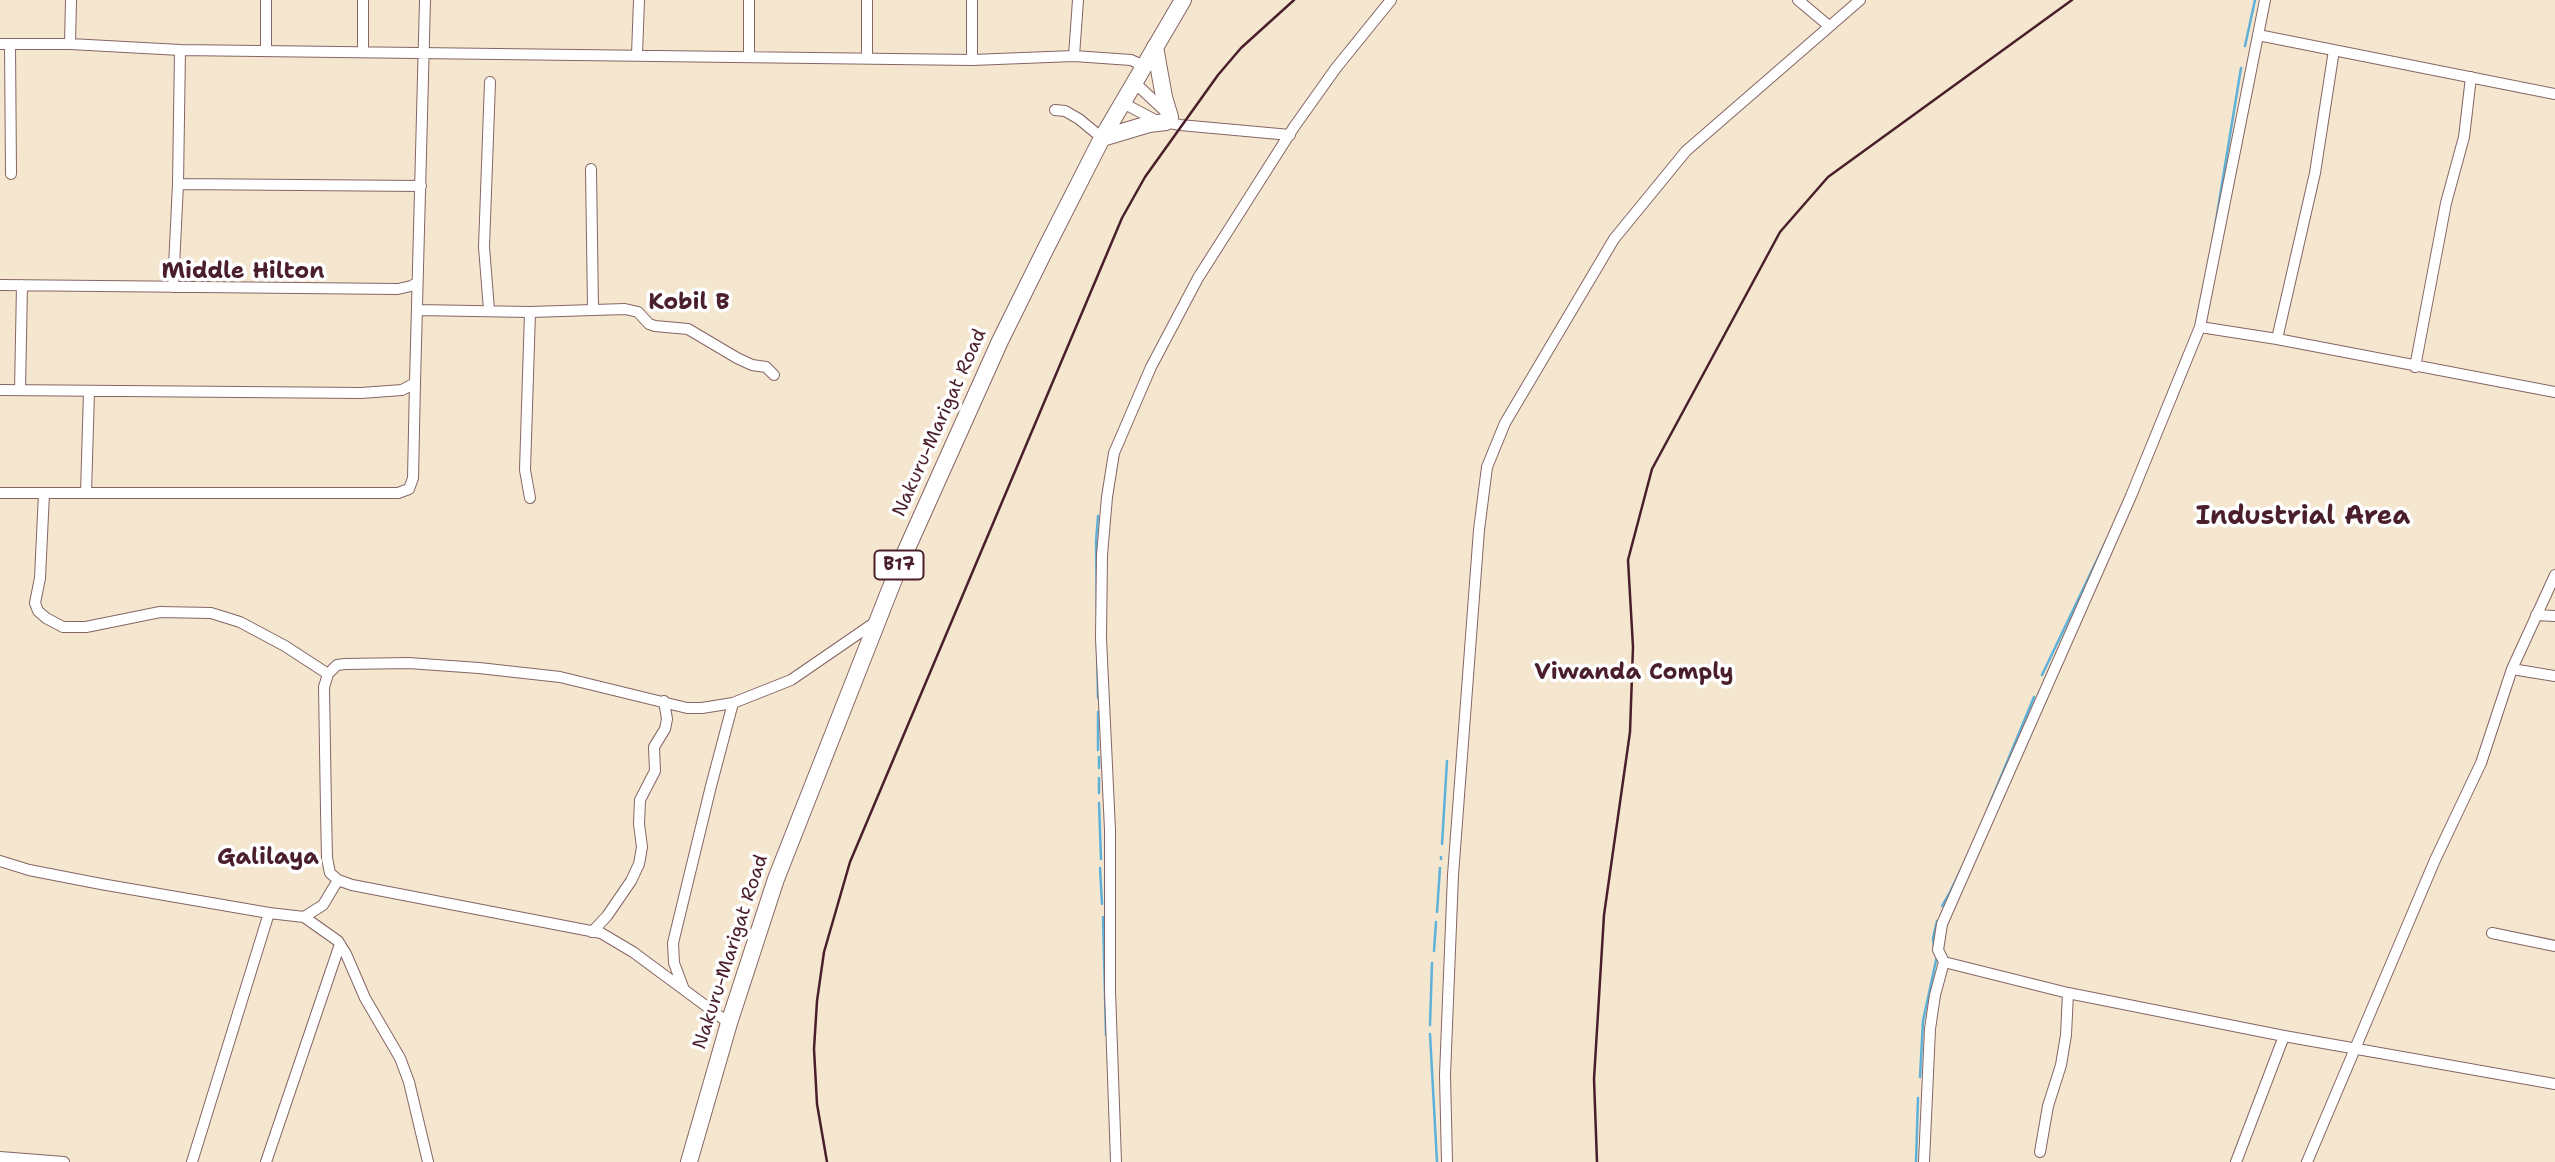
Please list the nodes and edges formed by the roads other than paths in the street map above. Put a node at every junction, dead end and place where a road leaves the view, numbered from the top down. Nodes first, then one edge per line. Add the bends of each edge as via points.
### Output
1 (71, 0) edge
2 (266, 0) edge
3 (363, 0) edge
4 (425, 0) edge
5 (639, 0) edge
6 (749, 0) edge
7 (867, 0) edge
8 (972, 0) edge
9 (1077, 0) edge
10 (1183, 0) edge
11 (1391, 0) edge
12 (1798, 0) edge
13 (1860, 0) edge
14 (2265, 0) edge
15 (1829, 26) junction
16 (2259, 35) junction
17 (5, 44) edge
18 (70, 44) junction
19 (1155, 47) junction
20 (266, 49) junction
21 (180, 50) junction
22 (2334, 50) junction
23 (363, 51) junction
24 (424, 52) junction
25 (637, 55) junction
26 (749, 56) junction
27 (1074, 56) junction
28 (867, 57) junction
29 (972, 60) junction
30 (1144, 66) junction
31 (2472, 77) junction
32 (490, 82) dead end
33 (1134, 82) junction
34 (2555, 94) edge
35 (1123, 103) junction
36 (1055, 110) dead end
37 (1170, 121) junction
38 (1290, 135) junction
39 (1102, 138) junction
40 (591, 169) dead end
41 (10, 174) dead end
42 (178, 184) junction
43 (421, 186) junction
44 (417, 283) junction
45 (0, 285) edge
46 (22, 285) junction
47 (173, 287) junction
48 (593, 309) junction
49 (417, 310) junction
50 (489, 310) junction
51 (530, 312) junction
52 (2200, 327) junction
53 (2277, 339) junction
54 (2415, 367) junction
55 (774, 375) dead end
56 (415, 383) junction
57 (0, 390) edge
58 (20, 390) junction
59 (89, 391) junction
60 (2555, 392) edge
61 (0, 493) edge
62 (44, 493) junction
63 (86, 493) junction
64 (530, 498) dead end
65 (2555, 575) edge
66 (2536, 615) junction
67 (2555, 616) edge
68 (876, 621) junction
69 (2512, 668) junction
70 (328, 674) junction
71 (2555, 676) edge
72 (664, 701) junction
73 (733, 703) junction
74 (0, 861) edge
75 (338, 880) junction
76 (270, 913) junction
77 (304, 917) junction
78 (592, 932) junction
79 (2492, 933) dead end
80 (340, 944) junction
81 (2555, 946) edge
82 (1944, 962) junction
83 (685, 990) junction
84 (2068, 993) junction
85 (729, 1023) junction
86 (2284, 1036) junction
87 (2356, 1048) junction
88 (2555, 1084) edge
89 (2040, 1152) dead end
90 (0, 1157) edge
91 (64, 1162) edge
92 (192, 1162) edge
93 (266, 1162) edge
94 (428, 1162) edge
95 (689, 1162) edge
96 (1116, 1162) edge
97 (1447, 1162) edge
98 (1924, 1162) edge
99 (2236, 1162) edge
100 (2307, 1162) edge

1 - 18 street
2 - 20 street
3 - 23 street
4 - 24 street
5 - 25 street
6 - 26 street
7 - 28 street
8 - 29 street
9 - 27 street
10 - 19 main road, Nakuru-Marigat Road / B17
11 - 38 street
12 - 15 street
13 - 15 street
14 - 16 street
15 - 97 street via 1686,151 1614,239 1505,423 1487,467 1453,875 1445,1075
16 - 22 street
16 - 52 street
17 - 18 street
17 - 41 street
18 - 21 street
19 - 30 main road, Nakuru-Marigat Road / B17
19 - 37 main road
20 - 21 street
20 - 23 street
21 - 42 street
22 - 31 street
22 - 53 street via 2315,173
23 - 24 street
24 - 25 street
24 - 43 street
25 - 26 street
26 - 28 street
27 - 29 street
27 - 30 street
28 - 29 street
30 - 33 main road, Nakuru-Marigat Road / B17
31 - 34 street
31 - 54 street via 2464,137 2446,203
32 - 50 street via 484,247
33 - 35 main road, Nakuru-Marigat Road / B17
33 - 37 street
35 - 37 street
35 - 39 main road, Nakuru-Marigat Road / B17
36 - 39 street via 1072,115
37 - 38 street
37 - 39 main road
38 - 96 street via 1171,327 1119,438 1109,482 1101,638 1110,830
39 - 68 main road, Nakuru-Marigat Road / B17 via 1000,341
40 - 48 street
42 - 43 street
42 - 47 street
43 - 44 street
44 - 47 street via 398,289
44 - 49 street
45 - 46 street
46 - 47 street
46 - 58 street
48 - 51 street
48 - 55 street via 625,309 638,312 649,324 688,330
49 - 50 street
49 - 56 street
50 - 51 street
51 - 64 street via 525,470
52 - 53 street
52 - 82 street via 2131,496 1942,924 1938,950
53 - 54 street
54 - 60 street
56 - 59 street via 402,390 361,393
56 - 63 street via 413,478 408,489 384,493
57 - 58 street
58 - 59 street
59 - 63 street
61 - 62 street
62 - 63 street
62 - 70 street via 35,603 46,618 63,627 78,627 160,612 211,613 240,622
65 - 66 street
66 - 67 street
66 - 69 street
68 - 73 street via 791,680
68 - 85 main road, Nakuru-Marigat Road / B17 via 798,820
69 - 71 street
69 - 87 street via 2481,763
70 - 72 street via 345,664 479,668 560,677
70 - 75 street via 324,687 327,858 330,873
72 - 73 street via 687,708
72 - 78 street via 667,719 654,747 655,771 640,800 639,864
73 - 83 street via 673,943 674,963
74 - 76 street
75 - 77 street via 323,905
75 - 78 street
76 - 77 street
76 - 92 street
77 - 80 street
78 - 83 street via 633,952
79 - 81 street
80 - 93 street
80 - 94 street via 400,1058
82 - 84 street
82 - 98 street via 1930,1029
83 - 85 street
84 - 86 street
84 - 89 street via 2061,1065
85 - 95 main road, Nakuru-Marigat Road / B17
86 - 87 street
86 - 99 street
87 - 88 street
87 - 100 street
90 - 91 street

